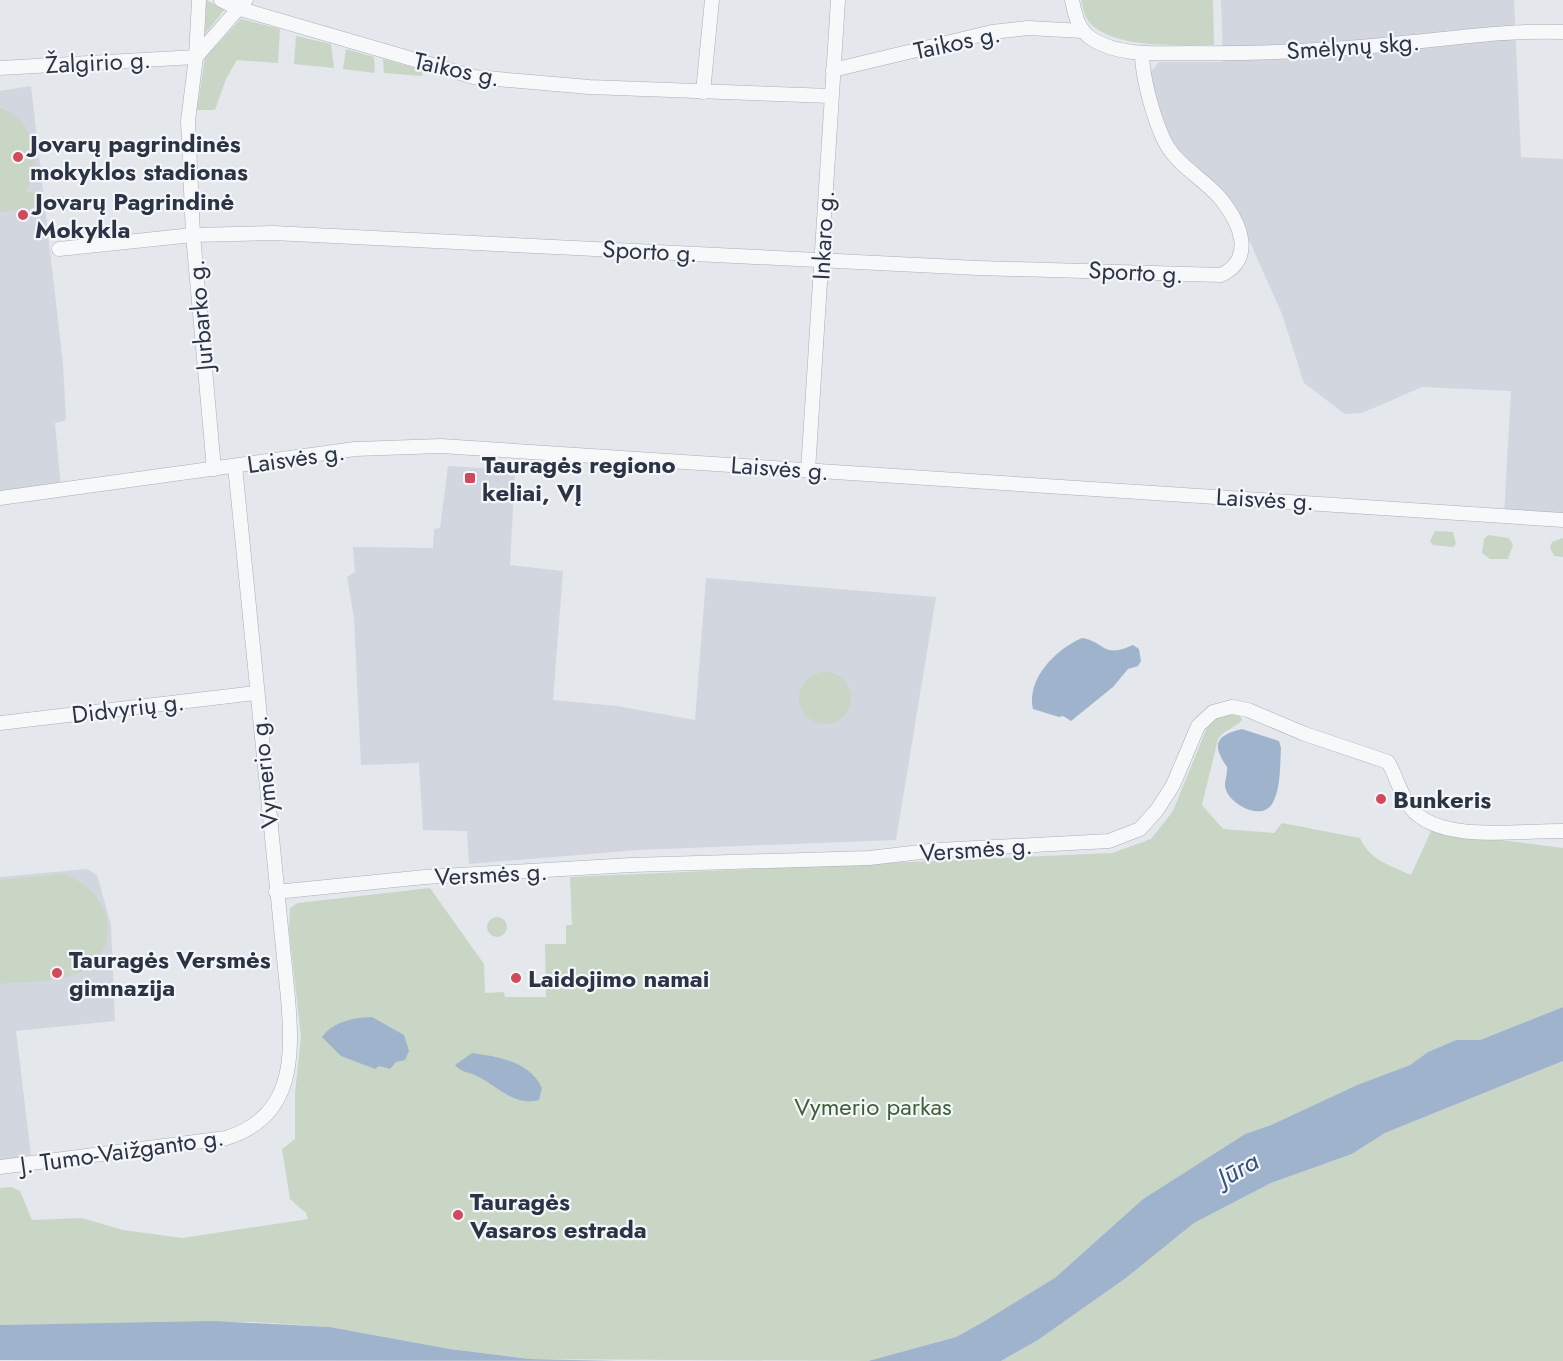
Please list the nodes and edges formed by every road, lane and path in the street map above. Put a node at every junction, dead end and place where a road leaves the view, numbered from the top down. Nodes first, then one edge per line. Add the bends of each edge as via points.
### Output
1 (199, 0) edge
2 (221, 0) edge
3 (712, 0) edge
4 (838, 0) edge
5 (1072, 0) edge
6 (242, 4) edge
7 (1083, 32) junction
8 (1563, 32) edge
9 (1142, 53) junction
10 (196, 57) junction
11 (0, 68) edge
12 (833, 70) junction
13 (703, 92) junction
14 (831, 96) junction
15 (193, 235) junction
16 (59, 249) dead end
17 (821, 259) junction
18 (235, 466) junction
19 (214, 469) junction
20 (808, 471) junction
21 (0, 498) edge
22 (1563, 520) edge
23 (256, 693) junction
24 (0, 723) edge
25 (1563, 831) edge
26 (276, 892) junction
27 (287, 1078) joint
28 (0, 1167) edge

1 - 10 street, Jurbarko g.
2 - 6 street, Taikos g.
3 - 13 street
4 - 12 street, Inkaro g.
5 - 7 street
6 - 10 street
6 - 13 street, Taikos g. via 474,77
7 - 9 street, Smėlynų skg. via 1107,46
7 - 12 street, Taikos g. via 1028,28 992,32
8 - 9 street, Smėlynų skg. via 1518,30 1243,54
9 - 17 street, Sporto g. via 1142,69 1163,139 1182,164 1220,197 1232,216 1244,250 1238,263 1221,275
10 - 11 street, Žalgirio g.
10 - 15 street, Jurbarko g. via 188,121
12 - 14 street, Inkaro g.
13 - 14 street, Taikos g.
14 - 17 street, Inkaro g.
15 - 16 street, Sporto g.
15 - 17 street, Sporto g. via 285,233
15 - 19 street, Jurbarko g.
17 - 20 street, Inkaro g.
18 - 19 street, Laisvės g.
18 - 20 street, Laisvės g. via 355,449 441,446
18 - 23 street, Vymerio g.
19 - 21 street, Laisvės g.
20 - 22 street, Laisvės g.
23 - 24 street, Didvyrių g.
23 - 26 street, Vymerio g.
25 - 26 street, Versmės g. via 1441,828 1412,810 1388,762 1232,707 1213,712 1198,726 1173,785 1140,830 1109,841 938,850 869,858 631,865 425,877
26 - 27 street, Vymerio g. via 290,1020
27 - 28 street, J. Tumo-Vaižganto g. via 270,1111 258,1123 226,1138

